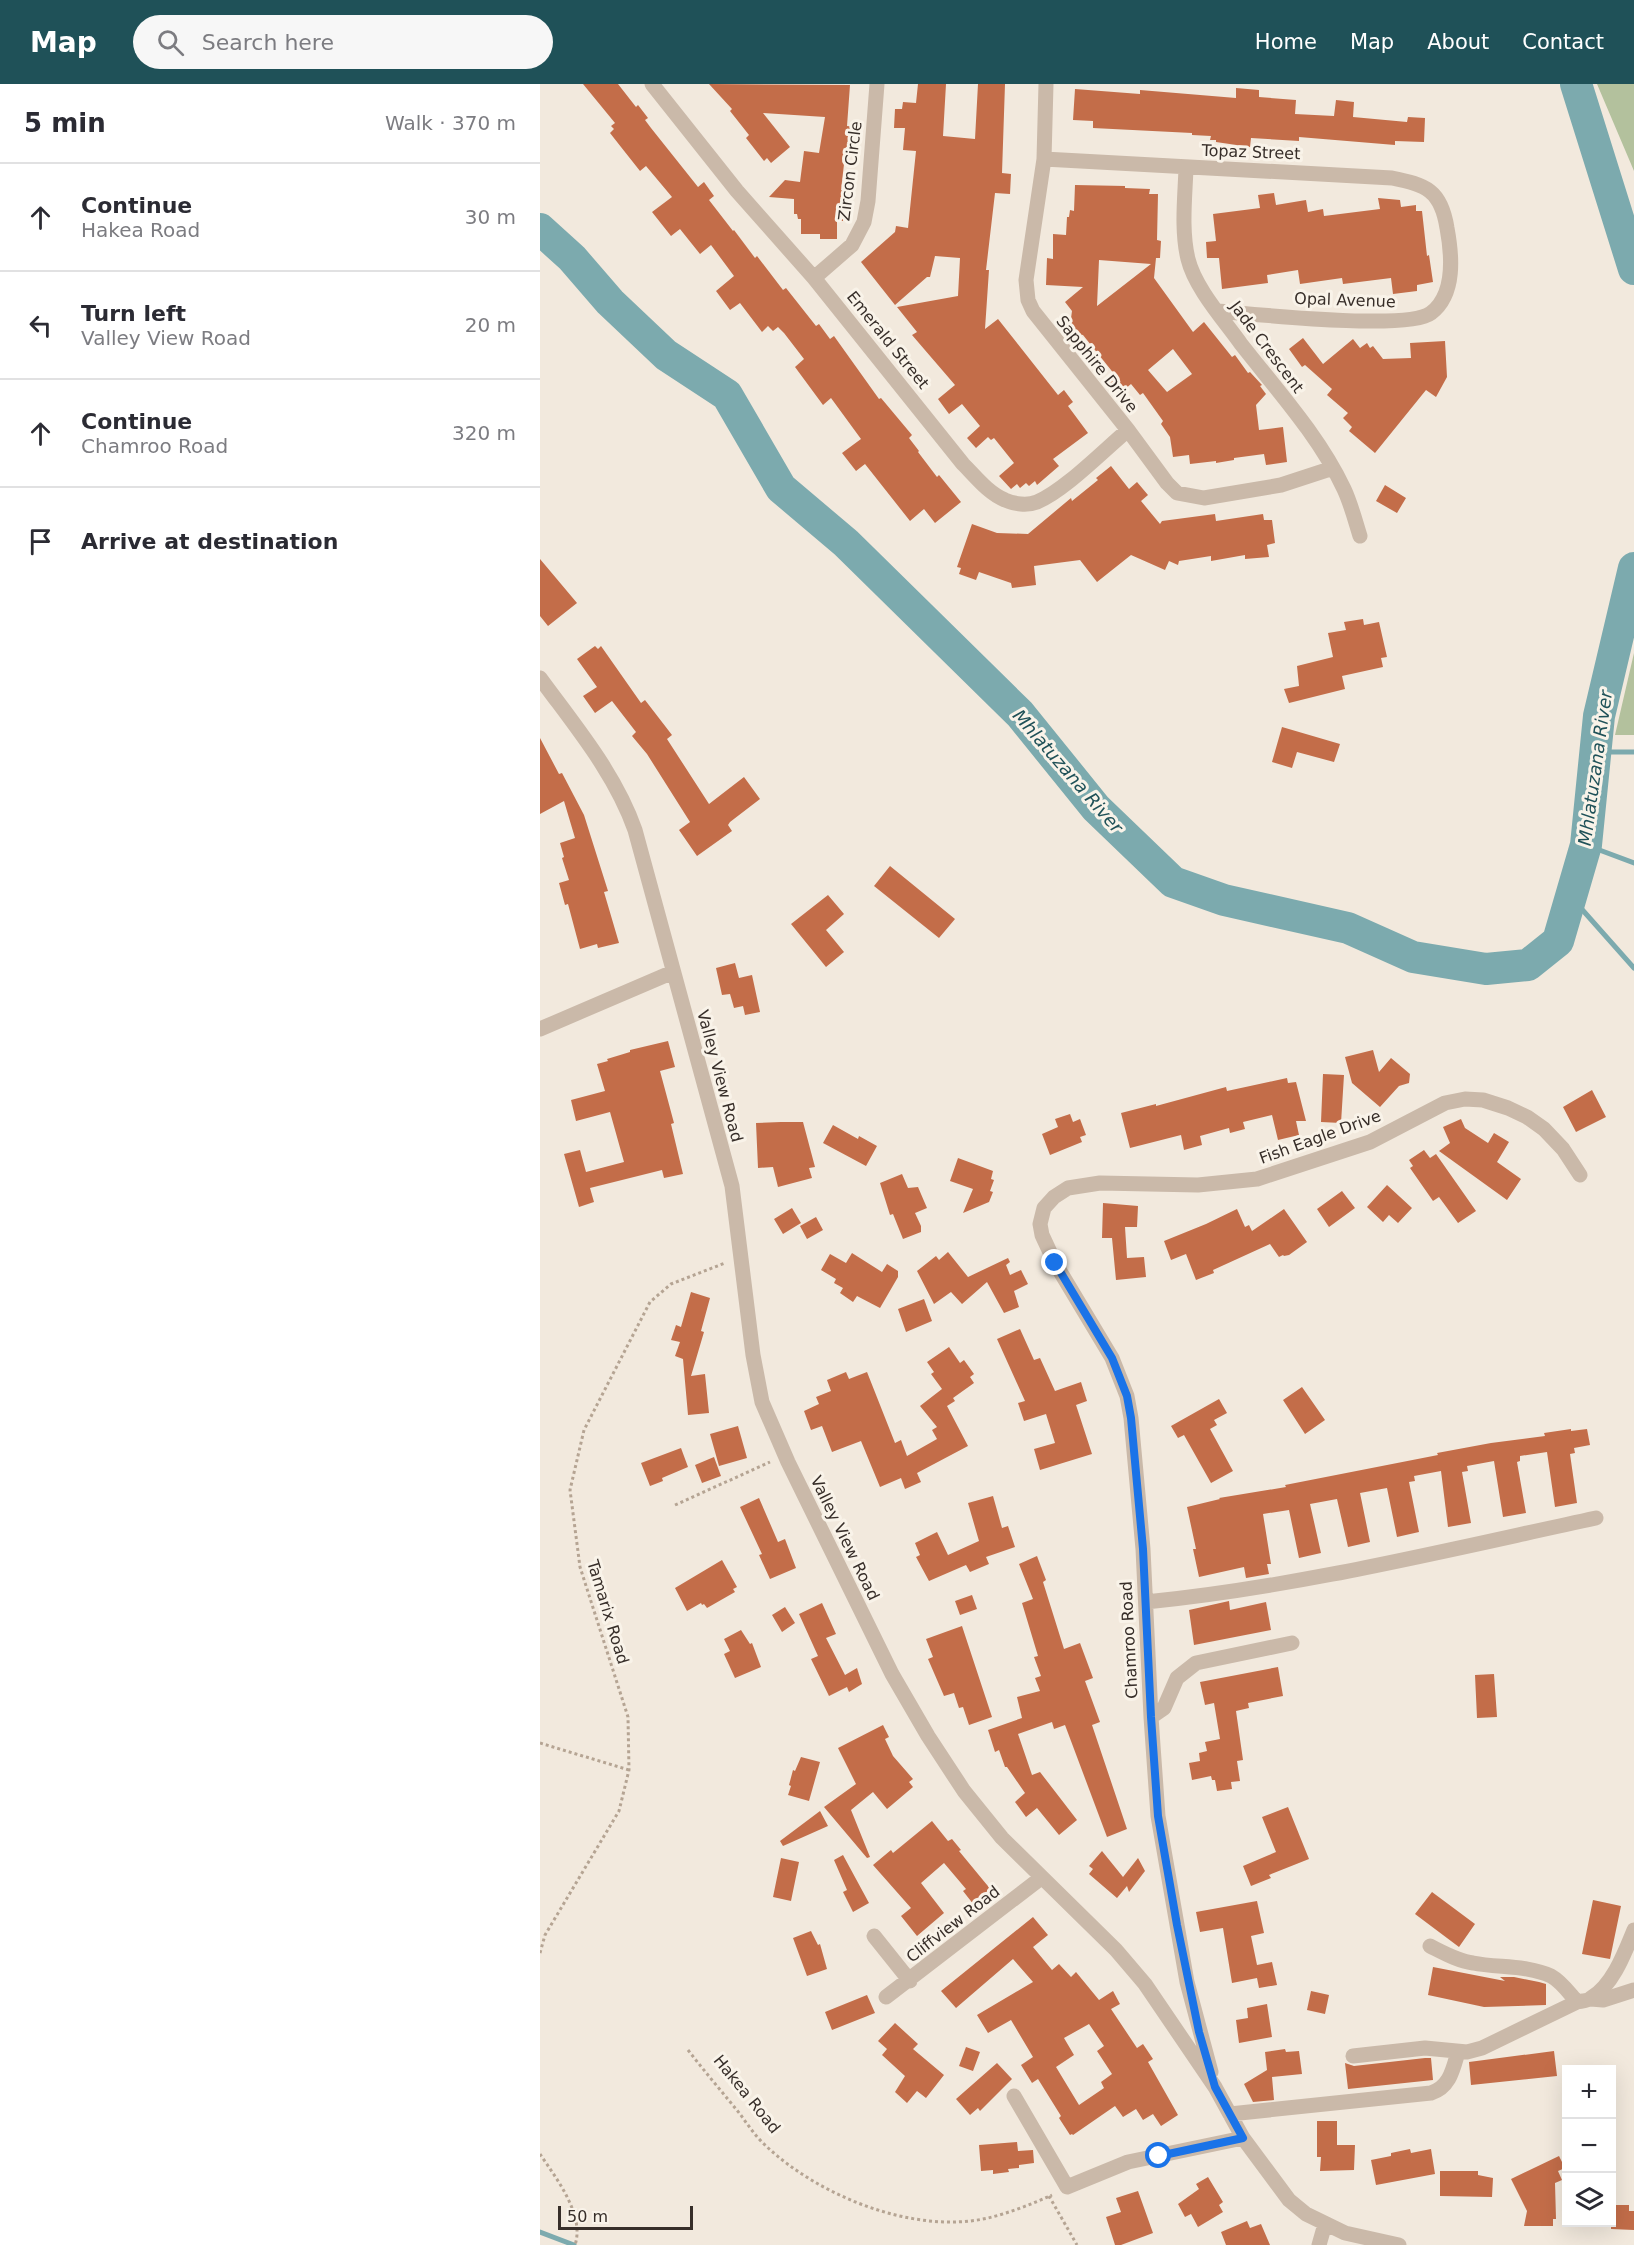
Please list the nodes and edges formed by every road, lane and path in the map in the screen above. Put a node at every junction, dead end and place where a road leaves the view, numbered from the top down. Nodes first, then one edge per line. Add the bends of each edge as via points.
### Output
1 (652, 84) edge
2 (877, 84) edge
3 (1046, 84) edge
4 (1044, 159) junction
5 (1186, 168) junction
6 (1444, 209) joint
7 (814, 278) junction
8 (1217, 312) junction
9 (1128, 430) junction
10 (1333, 468) junction
11 (1360, 537) dead end
12 (540, 678) edge
13 (673, 972) junction
14 (540, 1029) edge
15 (1580, 1175) dead end
16 (1044, 1208) joint
17 (741, 1257) junction
18 (785, 1455) junction
19 (675, 1505) dead end
20 (1596, 1518) dead end
21 (1146, 1602) junction
22 (1292, 1643) dead end
23 (1151, 1717) junction
24 (540, 1743) edge
25 (629, 1770) junction
26 (1041, 1878) junction
27 (1634, 1930) edge
28 (874, 1936) dead end
29 (1430, 1946) dead end
30 (540, 1953) edge
31 (909, 1981) junction
32 (1634, 1990) edge
33 (886, 1997) dead end
34 (1584, 2000) junction
35 (688, 2050) dead end
36 (1458, 2052) junction
37 (1353, 2056) dead end
38 (1215, 2087) junction
39 (1014, 2096) dead end
40 (1230, 2114) junction
41 (1243, 2138) junction
42 (540, 2154) edge
43 (1325, 2224) junction
44 (575, 2245) edge
45 (1077, 2245) edge
46 (1319, 2245) edge
47 (1400, 2245) edge

1 - 7 street, Emerald Street via 737,191
2 - 7 street, Zircon Circle via 864,222 852,245
3 - 4 street, Sapphire Drive
4 - 5 street, Topaz Street
4 - 9 street, Sapphire Drive via 1028,262 1028,300 1047,330
5 - 6 street, Topaz Street via 1392,178 1426,188
5 - 8 street, Jade Crescent via 1188,260
6 - 8 street, Opal Avenue via 1449,236 1449,282 1446,295 1429,315 1417,320 1382,322
7 - 9 street, Emerald Street via 963,464 989,491 1005,500 1035,503 1051,494
8 - 10 street, Jade Crescent
9 - 10 street, Sapphire Drive via 1167,483 1188,496 1204,498 1281,485
10 - 11 street, Jade Crescent
12 - 13 street, Valley View Road via 626,803
13 - 14 street
13 - 17 street, Valley View Road via 732,1186
15 - 16 street, Fish Eagle Drive via 1563,1149 1527,1117 1483,1100 1465,1098 1445,1102 1370,1142 1257,1179 1198,1185 1100,1183 1068,1188
16 - 21 street, Chamroo Road via 1042,1235 1112,1358 1127,1396
17 - 18 street, Valley View Road via 762,1402
17 - 25 path, Tamarix Road via 671,1284 650,1302 584,1430 570,1490 580,1567 628,1717
18 - 19 path
18 - 26 street, Valley View Road via 892,1674 928,1737 964,1791
20 - 21 street via 1214,1595
21 - 23 street, Chamroo Road
22 - 23 street via 1197,1664 1177,1678 1164,1708
23 - 38 street, Chamroo Road via 1158,1816 1199,2032
24 - 25 path
25 - 30 path, Tamarix Road via 619,1811 546,1935
26 - 31 street, Cliffview Road
26 - 38 street, Valley View Road via 1116,1950 1145,1984
27 - 34 street via 1607,1982
28 - 31 street
29 - 34 street via 1471,1963 1552,1977
31 - 33 street, Cliffview Road
32 - 34 street via 1603,2000
34 - 36 street via 1482,2048
35 - 45 path, Hakea Road via 764,2145 826,2190 874,2210 921,2220 986,2218 1049,2196
36 - 37 street via 1425,2048
36 - 40 street via 1448,2081 1431,2093
38 - 40 street, Valley View Road
39 - 41 street via 1067,2187 1128,2162
40 - 41 street, Valley View Road
41 - 43 street, Valley View Road via 1289,2200
42 - 44 path via 568,2197 578,2235
43 - 46 street
43 - 47 street, Valley View Road via 1367,2240

